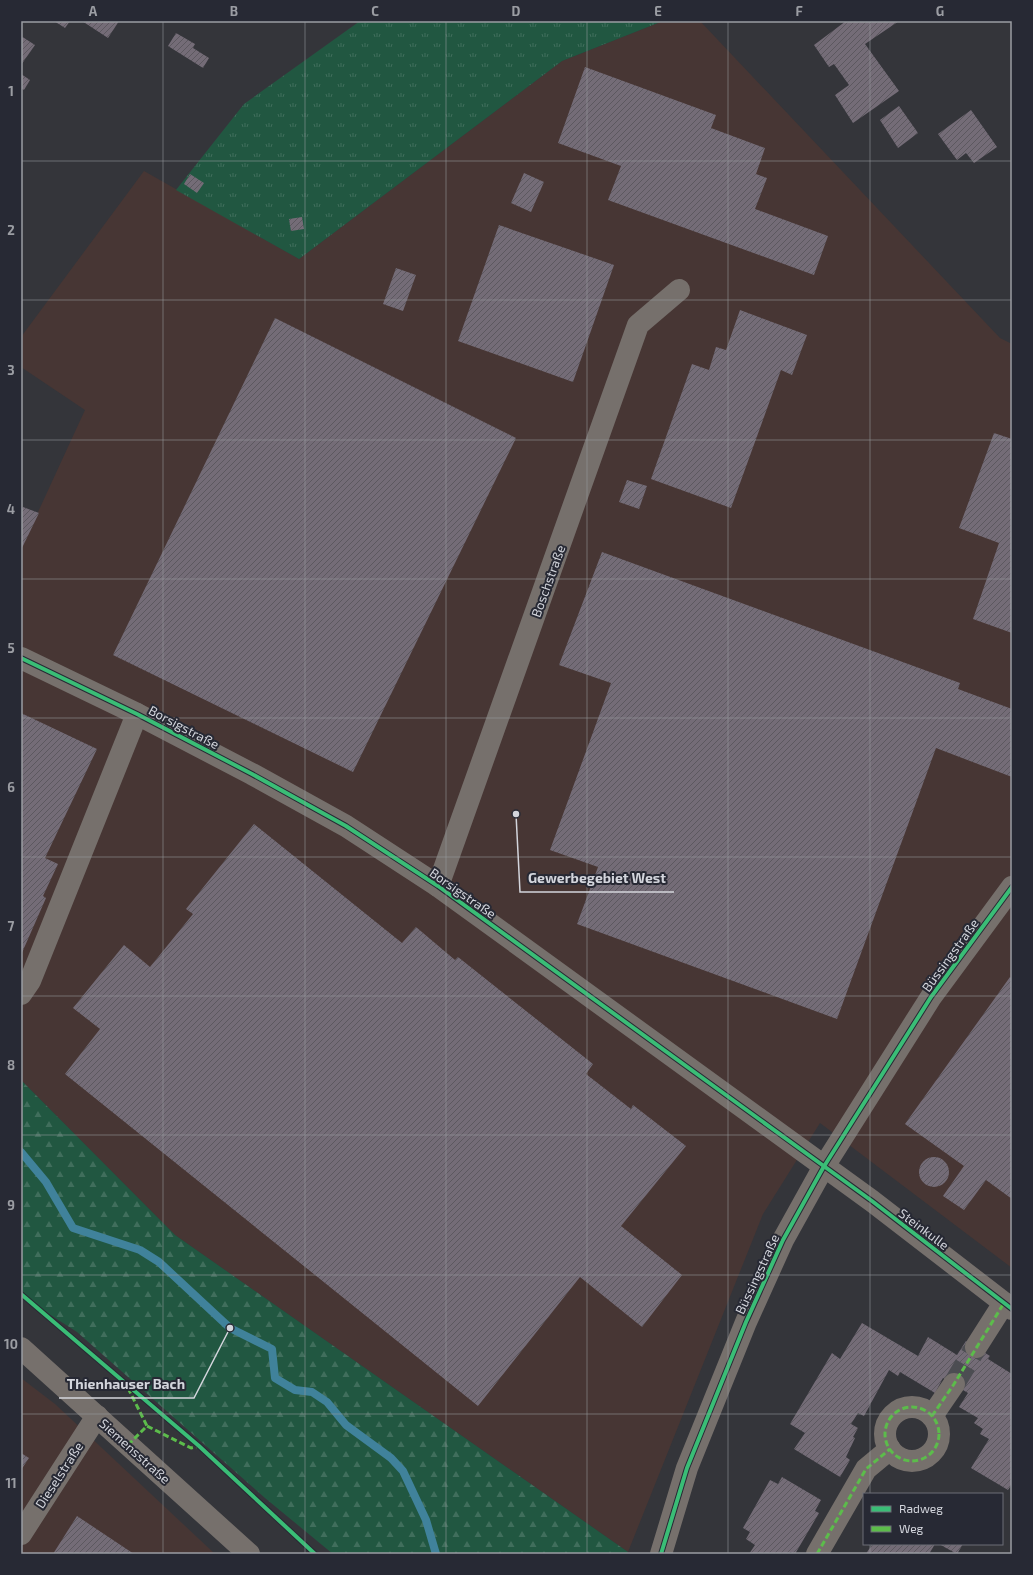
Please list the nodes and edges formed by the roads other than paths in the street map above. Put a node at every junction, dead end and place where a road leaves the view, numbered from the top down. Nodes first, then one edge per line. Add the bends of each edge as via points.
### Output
1 (679, 290) dead end
2 (21, 658) edge
3 (137, 714) junction
4 (438, 886) junction
5 (1012, 887) edge
6 (21, 994) edge
7 (823, 1168) junction
8 (1008, 1306) edge
9 (976, 1347) tunnel mouth
10 (21, 1348) edge
11 (954, 1384) tunnel mouth
12 (97, 1416) junction
13 (932, 1416) junction
14 (890, 1450) junction
15 (21, 1534) edge
16 (249, 1554) edge
17 (661, 1554) edge
18 (817, 1554) edge

1 - 4 street, Boschstraße via 638,325
2 - 3 street, Borsigstraße
3 - 4 street, Borsigstraße via 346,826
3 - 6 street, Borsigstraße via 30,981
4 - 7 street, Borsigstraße
5 - 7 street, Büssingstraße via 931,997
7 - 8 street, Steinkulle via 872,1201
7 - 17 street, Büssingstraße via 783,1240 746,1322 687,1468
8 - 9 street, Steinkulle
10 - 12 street, Siemensstraße
11 - 13 street
12 - 15 street, Dieselstraße
12 - 16 street, Siemensstraße
13 - 14 street via 917,1407 908,1407 896,1413 887,1424 885,1432
13 - 14 street via 937,1423 939,1441 929,1455 922,1460 904,1460
14 - 18 street via 866,1470

